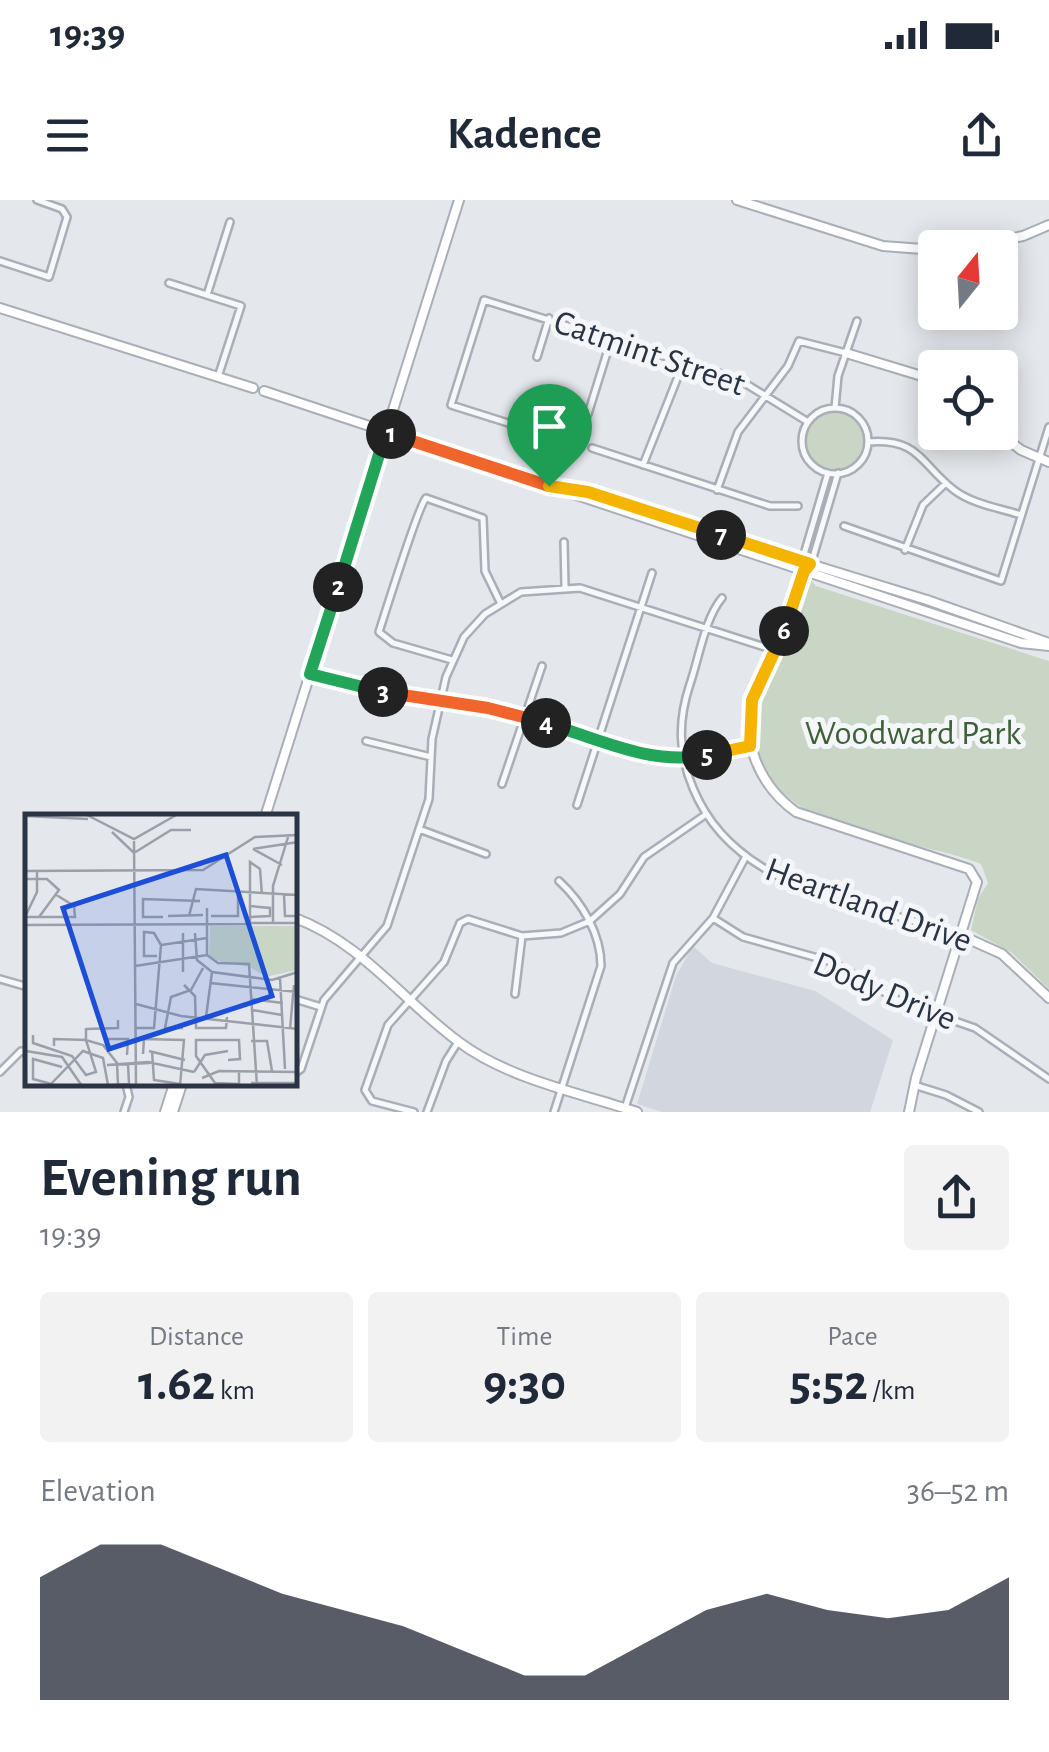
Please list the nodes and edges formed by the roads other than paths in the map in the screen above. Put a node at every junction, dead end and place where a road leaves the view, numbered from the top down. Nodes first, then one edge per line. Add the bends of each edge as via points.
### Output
1 (37, 200) edge
2 (459, 200) edge
3 (736, 200) edge
4 (230, 222) dead end
5 (1049, 225) edge
6 (1018, 233) edge
7 (918, 249) edge
8 (0, 262) edge
9 (170, 283) dead end
10 (207, 295) junction
11 (0, 308) edge
12 (549, 318) junction
13 (857, 320) dead end
14 (612, 340) junction
15 (846, 353) junction
16 (537, 357) dead end
17 (683, 364) junction
18 (918, 375) edge
19 (218, 377) junction
20 (767, 393) junction
21 (835, 408) junction
22 (808, 422) junction
23 (1049, 427) edge
24 (386, 432) junction
25 (565, 442) junction
26 (868, 442) junction
27 (1018, 444) edge
28 (592, 448) dead end
29 (1045, 460) edge
30 (643, 465) junction
31 (828, 473) junction
32 (838, 473) junction
33 (946, 482) junction
34 (549, 486) junction
35 (717, 490) junction
36 (798, 506) dead end
37 (1021, 515) junction
38 (844, 526) dead end
39 (564, 542) dead end
40 (904, 550) junction
41 (805, 566) junction
42 (652, 572) dead end
43 (565, 587) junction
44 (722, 598) dead end
45 (500, 602) junction
46 (638, 605) junction
47 (709, 629) junction
48 (1049, 644) edge
49 (777, 651) junction
50 (452, 660) junction
51 (542, 666) dead end
52 (310, 674) junction
53 (440, 699) junction
54 (525, 717) junction
55 (597, 739) junction
56 (366, 741) dead end
57 (750, 746) junction
58 (431, 757) junction
59 (682, 759) junction
60 (502, 784) dead end
61 (577, 805) dead end
62 (266, 814) edge
63 (704, 815) junction
64 (419, 829) junction
65 (486, 854) dead end
66 (746, 858) junction
67 (559, 881) dead end
68 (712, 918) junction
69 (298, 919) edge
70 (590, 921) junction
71 (960, 935) junction
72 (522, 936) junction
73 (361, 956) junction
74 (0, 979) edge
75 (25, 986) edge
76 (514, 994) dead end
77 (408, 998) junction
78 (1049, 998) edge
79 (298, 1000) edge
80 (321, 1007) junction
81 (936, 1013) junction
82 (458, 1042) junction
83 (25, 1053) edge
84 (298, 1070) edge
85 (0, 1072) edge
86 (1049, 1079) edge
87 (563, 1086) junction
88 (914, 1086) junction
89 (127, 1087) edge
90 (173, 1087) edge
91 (181, 1087) edge
92 (625, 1108) junction
93 (124, 1112) edge
94 (164, 1112) edge
95 (173, 1112) edge
96 (414, 1112) edge
97 (427, 1112) edge
98 (554, 1112) edge
99 (637, 1112) edge
100 (910, 1112) edge
101 (979, 1112) edge

1 - 8 street via 68,217 49,277
2 - 24 street
3 - 7 street via 883,246
4 - 10 street
5 - 6 street
9 - 10 street
10 - 19 street via 241,306
11 - 19 street
12 - 14 street, Catmint Street
12 - 16 street
12 - 25 street, Catmint Street via 484,300 450,406
13 - 15 street
14 - 17 street, Catmint Street
14 - 25 street via 588,414
15 - 18 street
15 - 20 street via 798,341
15 - 21 street
17 - 20 street, Catmint Street
17 - 30 street
19 - 24 street
20 - 22 street, Catmint Street
20 - 35 street via 731,445
21 - 22 street
21 - 26 street via 860,419
22 - 31 street via 805,455
23 - 29 street
24 - 34 street
24 - 52 street
25 - 34 street
26 - 32 street via 856,466
26 - 33 street via 910,448
27 - 29 street
28 - 30 street
29 - 37 street
30 - 35 street
31 - 32 street
31 - 41 street
32 - 41 street
33 - 37 street via 972,500
33 - 40 street via 923,505
34 - 41 street
35 - 36 street via 770,506
37 - 40 street via 1001,580
38 - 40 street
39 - 43 street
41 - 48 street
41 - 49 street
42 - 46 street
43 - 45 street via 521,592
43 - 46 street
44 - 47 street, Heartland Drive
45 - 50 street via 464,637
45 - 50 street via 485,571 483,518 426,498 378,632
46 - 47 street
46 - 55 street
47 - 49 street
47 - 59 street, Heartland Drive via 683,706
49 - 57 street via 752,700
50 - 53 street
51 - 54 street
52 - 53 street
52 - 62 street
53 - 54 street
53 - 58 street
54 - 55 street
54 - 60 street
55 - 59 street
55 - 61 street
56 - 58 street
57 - 59 street
57 - 71 street via 770,788 796,812 972,872 977,882
58 - 64 street via 432,784
59 - 63 street, Heartland Drive
63 - 66 street, Heartland Drive
63 - 70 street via 644,857 620,894
64 - 65 street
64 - 73 street via 386,926
66 - 68 street
66 - 71 street, Heartland Drive via 784,880
67 - 70 street
68 - 81 street, Dody Drive via 742,937 832,962 903,1003
68 - 92 street via 673,963
69 - 73 street
70 - 72 street via 561,933
70 - 87 street via 601,966
71 - 78 street, Heartland Drive via 1002,954
71 - 81 street
72 - 76 street
72 - 77 street via 464,920 444,962
73 - 77 street
73 - 80 street
74 - 75 street
77 - 82 street
77 - 96 street via 388,1025 366,1097
79 - 80 street
80 - 84 street
81 - 86 street, Dody Drive via 988,1034
81 - 88 street
82 - 87 street
82 - 97 street
83 - 85 street
87 - 92 street
87 - 98 street
88 - 100 street
88 - 101 street
89 - 93 street
90 - 94 street
91 - 95 street
92 - 99 street

